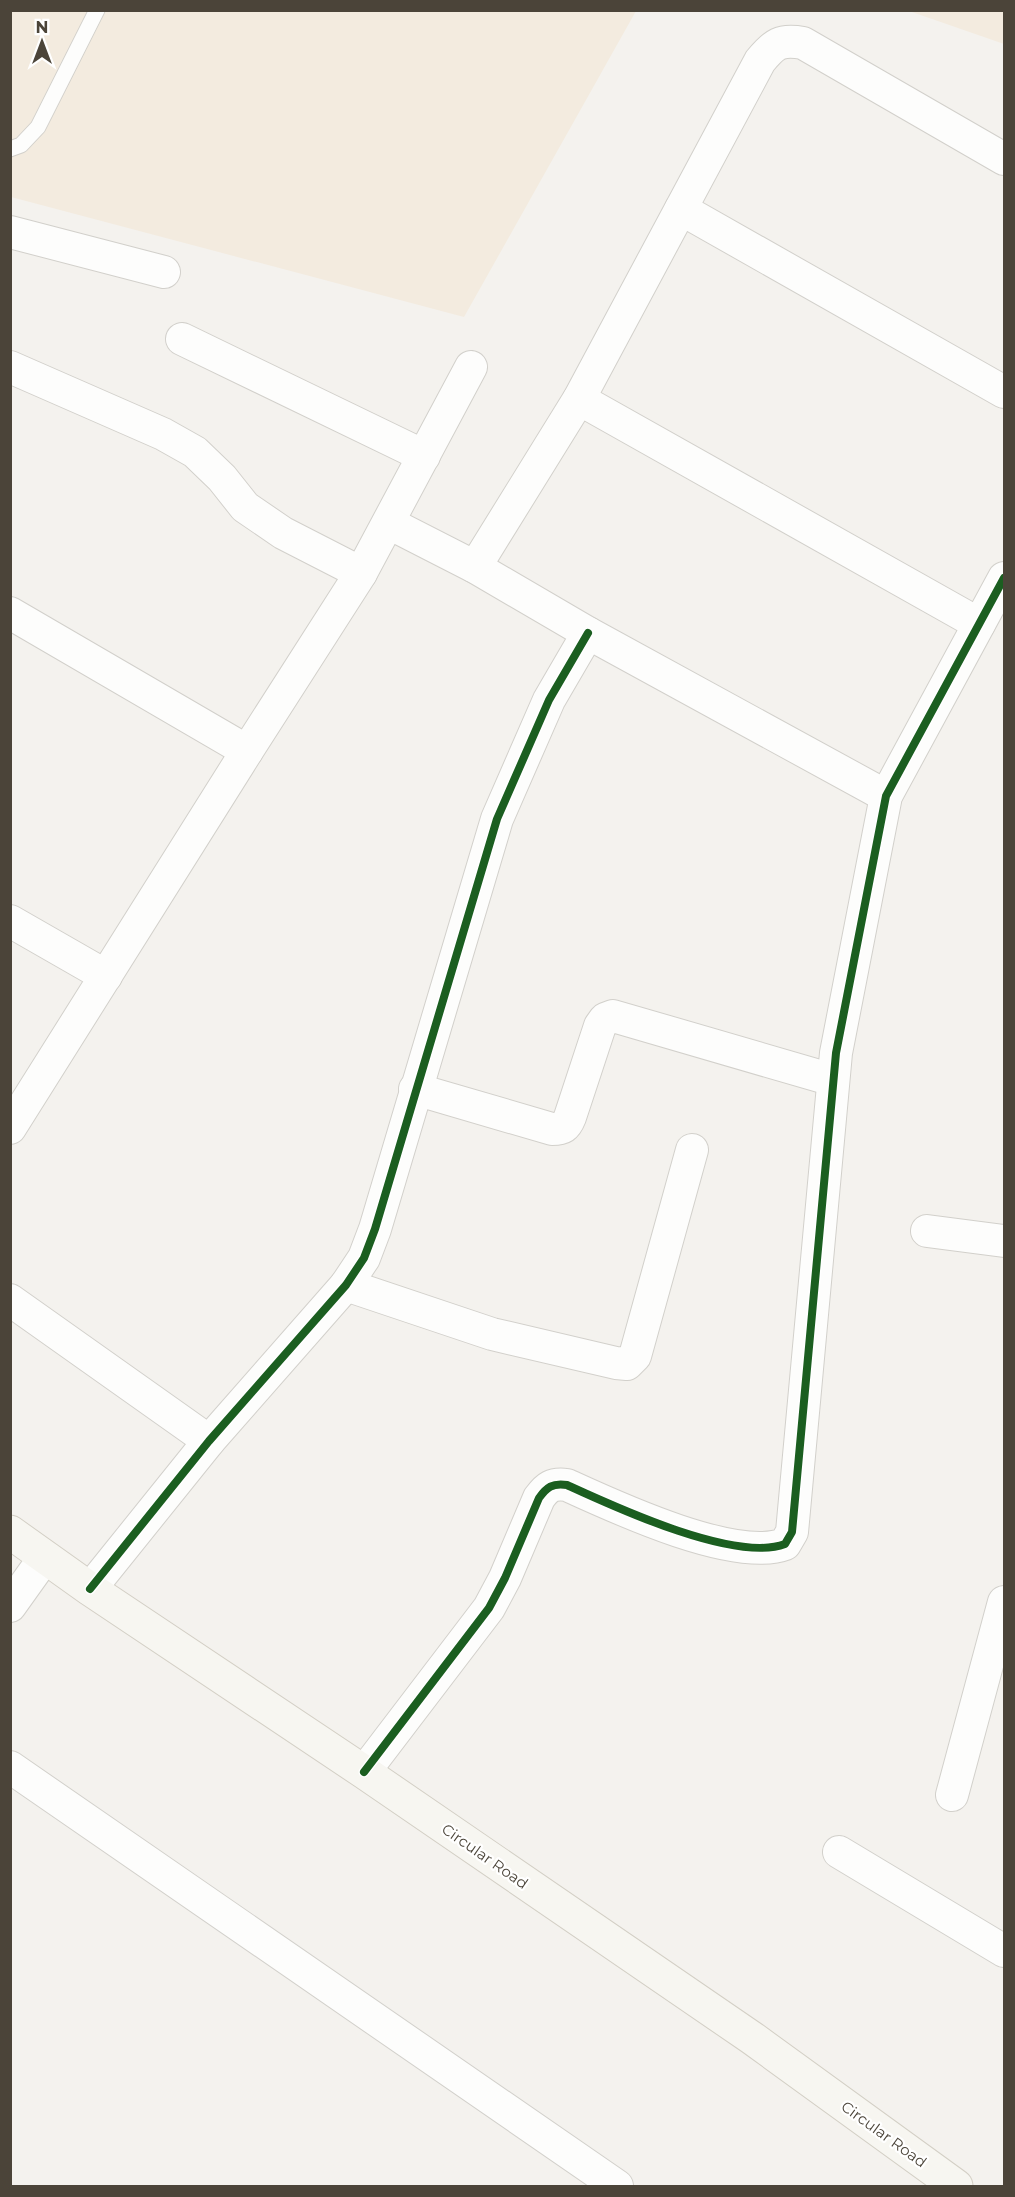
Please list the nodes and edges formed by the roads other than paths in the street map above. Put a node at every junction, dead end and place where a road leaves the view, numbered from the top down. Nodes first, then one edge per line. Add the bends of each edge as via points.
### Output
1 (97, 10) edge
2 (10, 149) edge
3 (1005, 159) edge
4 (681, 209) junction
5 (10, 232) edge
6 (164, 272) dead end
7 (182, 339) dead end
8 (10, 367) edge
9 (471, 367) dead end
10 (1005, 392) edge
11 (579, 399) junction
12 (424, 456) junction
13 (389, 523) junction
14 (476, 567) junction
15 (362, 573) junction
16 (1005, 578) edge
17 (10, 613) edge
18 (979, 624) junction
19 (588, 633) junction
20 (247, 751) junction
21 (886, 796) junction
22 (10, 921) edge
23 (106, 976) junction
24 (833, 1080) junction
25 (415, 1089) junction
26 (10, 1128) edge
27 (692, 1150) dead end
28 (927, 1231) dead end
29 (1005, 1241) edge
30 (346, 1286) junction
31 (10, 1300) edge
32 (209, 1441) junction
33 (10, 1532) edge
34 (45, 1557) junction
35 (90, 1589) junction
36 (1005, 1602) edge
37 (10, 1606) edge
38 (997, 1661) edge
39 (10, 1767) edge
40 (364, 1772) junction
41 (952, 1795) dead end
42 (839, 1852) dead end
43 (1005, 1951) edge
44 (617, 2187) edge
45 (956, 2187) edge

1 - 2 lane via 38,127 21,145
3 - 4 street via 803,43 786,40 771,47 760,61
4 - 10 street
4 - 11 street
5 - 6 street
7 - 12 street
8 - 15 street via 195,452 245,507 283,533
9 - 12 street
11 - 14 street
11 - 18 street
12 - 13 street
13 - 14 street
13 - 15 street
14 - 19 street
15 - 20 street
16 - 18 street
17 - 20 street
18 - 21 street
19 - 21 street
19 - 25 street via 549,700 497,819
20 - 23 street
21 - 24 street
22 - 23 street
23 - 26 street
24 - 25 street via 613,1016 604,1019 600,1026 567,1125 561,1129
24 - 40 street via 795,1517 785,1545 765,1550 698,1539 567,1485 546,1488 489,1608
25 - 30 street via 375,1229
27 - 30 street via 635,1356 627,1364 492,1334
28 - 29 street
30 - 32 street
31 - 32 street
32 - 35 street
33 - 34 main road, Circular Road
34 - 35 main road, Circular Road
34 - 37 street
35 - 40 main road, Circular Road
36 - 38 street
38 - 41 street
39 - 44 street
40 - 45 main road, Circular Road via 752,2038
42 - 43 street

